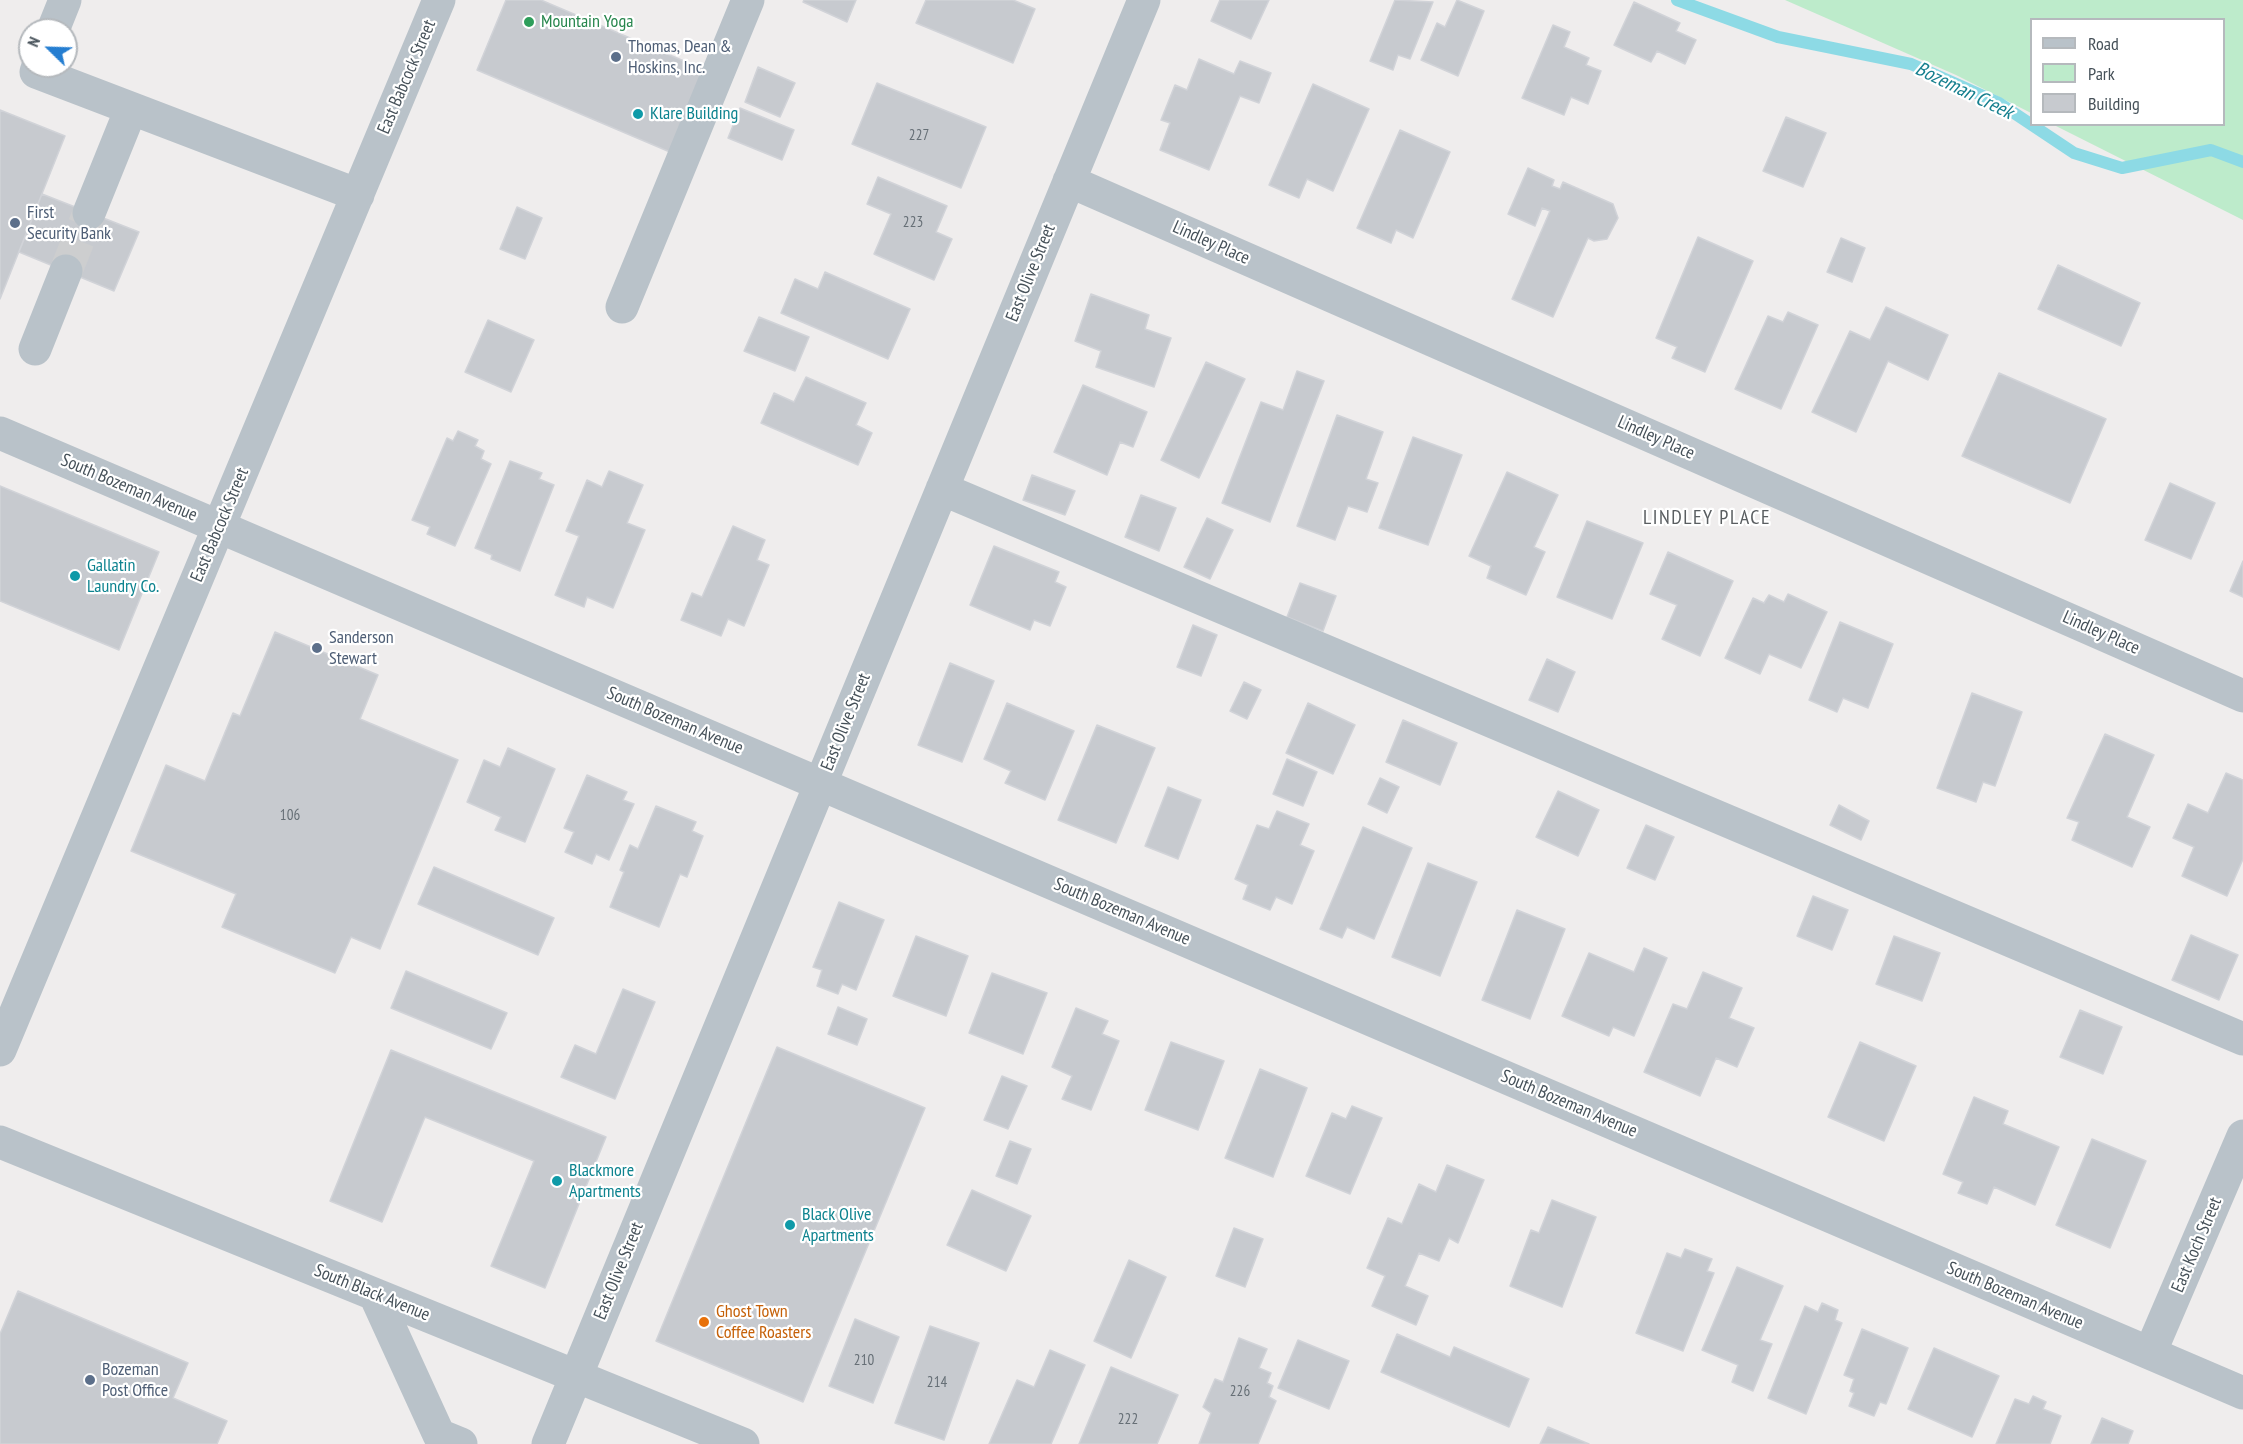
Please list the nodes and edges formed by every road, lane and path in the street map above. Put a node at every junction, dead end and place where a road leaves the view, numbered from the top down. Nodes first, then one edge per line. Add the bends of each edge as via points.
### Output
1 (65, 0) edge
2 (439, 0) edge
3 (748, 0) edge
4 (1144, 0) edge
5 (58, 18) edge
6 (51, 78) edge
7 (131, 109) junction
8 (1069, 181) junction
9 (358, 195) junction
10 (89, 213) tunnel mouth
11 (66, 272) tunnel mouth
12 (622, 307) dead end
13 (35, 349) dead end
14 (0, 433) edge
15 (942, 489) junction
16 (220, 526) junction
17 (2243, 696) edge
18 (821, 783) junction
19 (2243, 1039) edge
20 (0, 1050) edge
21 (2243, 1136) edge
22 (0, 1142) edge
23 (375, 1294) junction
24 (2150, 1353) junction
25 (576, 1377) junction
26 (2243, 1394) edge
27 (461, 1444) edge
28 (548, 1444) edge
29 (743, 1444) edge

1 - 5 street
2 - 9 street, East Babcock Street
3 - 12 street
4 - 8 street, East Olive Street
6 - 7 street
7 - 9 street
7 - 10 street
8 - 15 street, East Olive Street
8 - 17 street, Lindley Place
9 - 16 street, East Babcock Street
11 - 13 street
14 - 16 street, South Bozeman Avenue
15 - 18 street, East Olive Street
15 - 19 street
16 - 18 street, South Bozeman Avenue
16 - 20 street, East Babcock Street
18 - 24 street, South Bozeman Avenue
18 - 25 street, East Olive Street
21 - 24 street, East Koch Street
22 - 23 street, South Black Avenue
23 - 25 street, South Black Avenue
23 - 27 street via 439,1435
24 - 26 street, South Bozeman Avenue
25 - 28 street, East Olive Street
25 - 29 street, South Black Avenue

